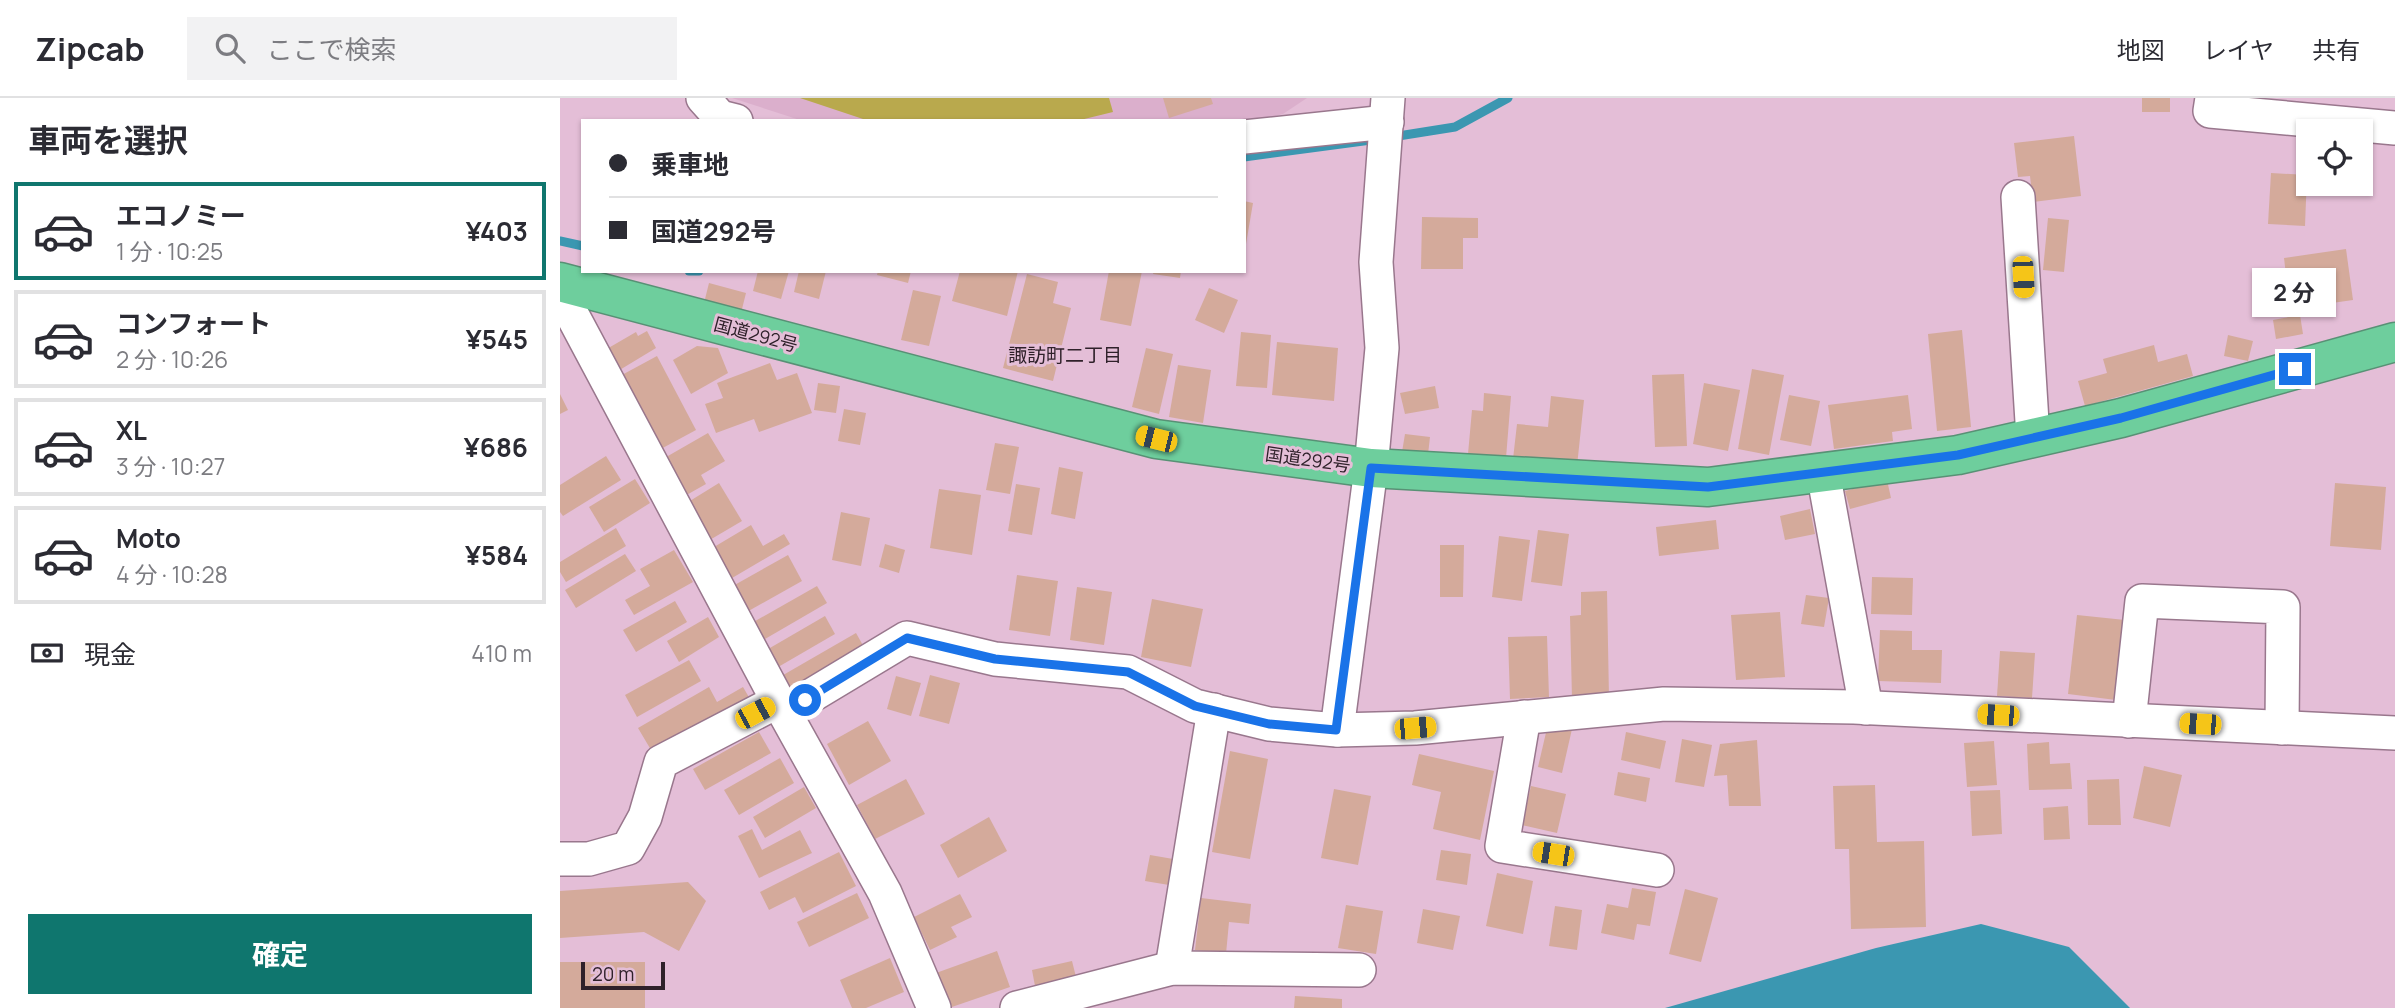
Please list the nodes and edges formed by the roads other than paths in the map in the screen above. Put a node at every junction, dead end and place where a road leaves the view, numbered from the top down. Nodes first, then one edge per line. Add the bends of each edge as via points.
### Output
1 (704, 98) edge
2 (2212, 98) edge
3 (1387, 110) edge
4 (728, 119) edge
5 (2395, 128) edge
6 (1246, 137) edge
7 (2018, 197) dead end
8 (560, 282) edge
9 (560, 292) edge
10 (2395, 342) edge
11 (2033, 438) junction
12 (1371, 468) junction
13 (1822, 472) junction
14 (781, 706) junction
15 (1866, 708) junction
16 (1214, 710) junction
17 (1524, 717) junction
18 (2129, 721) junction
19 (2282, 728) junction
20 (1336, 730) junction
21 (2395, 733) edge
22 (560, 859) edge
23 (1657, 870) dead end
24 (1172, 968) junction
25 (1359, 970) dead end
26 (934, 1008) edge
27 (1017, 1008) edge

1 - 4 street via 720,117
2 - 5 street via 2210,111
3 - 6 street
3 - 12 street via 1376,262 1382,348
7 - 11 street
8 - 12 highway, 国道292号 via 1156,439
9 - 14 street
10 - 11 highway, 国道292号
11 - 13 highway, 国道292号 via 1958,455
12 - 13 highway, 国道292号 via 1708,487
12 - 20 street
13 - 15 street
14 - 16 street via 907,638 995,659 1128,672 1195,706
14 - 22 street via 661,762 645,817 628,848 589,859
14 - 26 street via 885,893
15 - 17 street via 1664,704
15 - 18 street
16 - 20 street via 1269,724
16 - 24 street
17 - 20 street
17 - 23 street via 1502,846
18 - 19 street
18 - 19 street via 2142,601 2283,607
19 - 21 street
24 - 25 street
24 - 27 street

